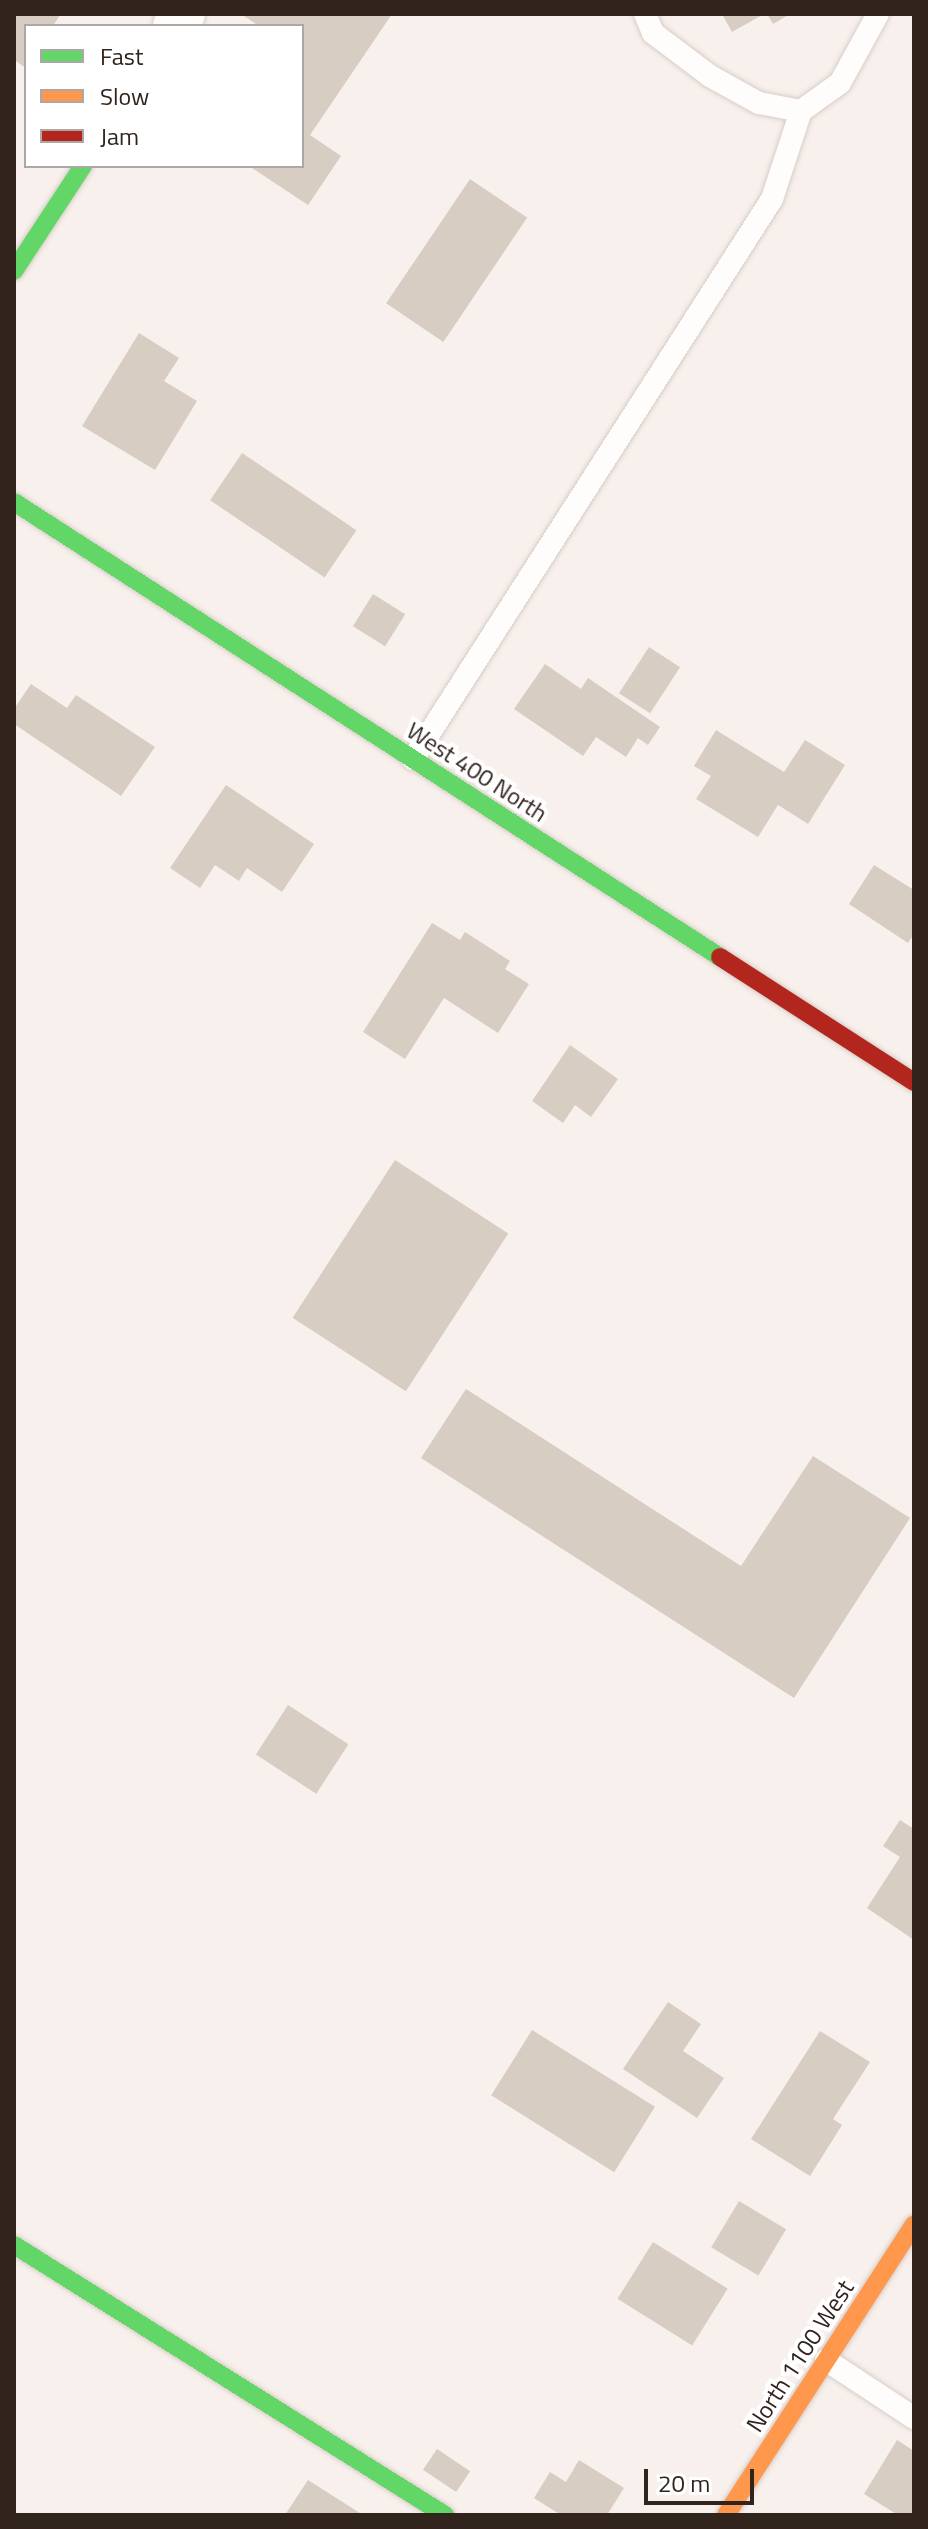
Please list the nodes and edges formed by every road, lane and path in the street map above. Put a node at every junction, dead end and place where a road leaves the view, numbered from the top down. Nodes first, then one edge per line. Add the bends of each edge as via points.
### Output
1 (645, 14) edge
2 (878, 14) edge
3 (801, 111) junction
4 (82, 168) edge
5 (14, 271) edge
6 (14, 502) edge
7 (413, 759) junction
8 (914, 1082) edge
9 (914, 2224) edge
10 (14, 2245) edge
11 (826, 2360) junction
12 (914, 2418) edge
13 (445, 2515) edge
14 (726, 2515) edge

1 - 3 lane via 653,33 710,76 759,103
2 - 3 lane via 840,83
3 - 7 lane via 772,199
4 - 5 street
6 - 7 street, West 400 North
7 - 8 street, West 400 North
9 - 11 street, North 1100 West
10 - 13 street
11 - 12 lane
11 - 14 street, North 1100 West

